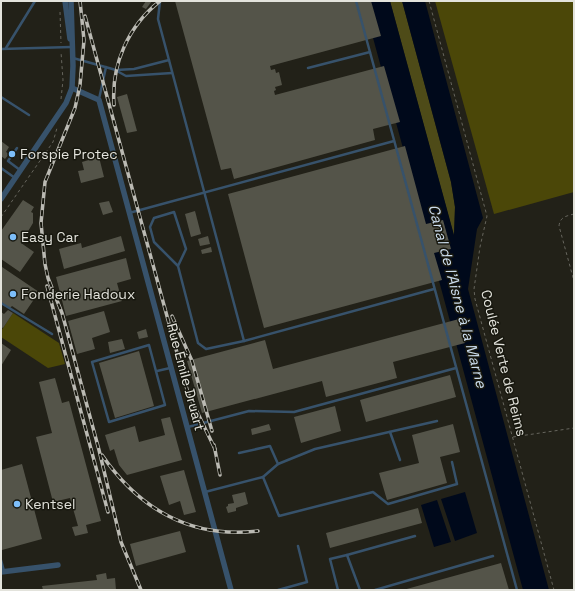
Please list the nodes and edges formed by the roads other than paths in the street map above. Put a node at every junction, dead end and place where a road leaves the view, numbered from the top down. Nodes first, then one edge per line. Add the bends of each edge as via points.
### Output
1 (36, 1) edge
2 (64, 1) edge
3 (71, 1) edge
4 (160, 1) edge
5 (356, 1) edge
6 (72, 47) junction
7 (1, 49) edge
8 (5, 49) junction
9 (370, 52) junction
10 (73, 57) junction
11 (169, 60) junction
12 (106, 67) junction
13 (308, 68) dead end
14 (116, 70) junction
15 (172, 73) junction
16 (72, 88) junction
17 (1, 97) edge
18 (99, 100) junction
19 (29, 115) dead end
20 (394, 141) junction
21 (16, 148) dead end
22 (1, 168) edge
23 (20, 170) junction
24 (15, 178) junction
25 (204, 192) junction
26 (1, 199) edge
27 (129, 213) junction
28 (178, 266) junction
29 (434, 289) junction
30 (1, 303) edge
31 (52, 334) dead end
32 (244, 341) junction
33 (171, 368) junction
34 (456, 368) junction
35 (157, 371) junction
36 (437, 421) dead end
37 (187, 428) junction
38 (390, 432) junction
39 (238, 453) dead end
40 (400, 460) dead end
41 (452, 462) dead end
42 (278, 464) junction
43 (263, 477) junction
44 (205, 492) junction
45 (415, 536) dead end
46 (298, 546) dead end
47 (347, 555) junction
48 (493, 556) dead end
49 (1, 560) edge
50 (60, 564) dead end
51 (3, 571) edge
52 (231, 590) edge
53 (278, 590) edge
54 (338, 590) edge
55 (360, 590) edge
56 (375, 590) edge
57 (516, 590) edge

1 - 8 lane
2 - 6 street
3 - 6 street
4 - 11 lane via 158,19
5 - 9 lane
6 - 8 lane
6 - 10 street
7 - 8 lane
9 - 13 lane
9 - 20 lane
10 - 12 lane
10 - 16 street
11 - 14 lane via 134,69
11 - 15 lane
12 - 14 lane
12 - 18 lane
14 - 15 lane via 126,76
15 - 25 lane
16 - 18 street
16 - 23 street via 66,103
17 - 19 lane
18 - 27 street, Rue Émile Druart
20 - 25 lane via 223,189
20 - 29 lane
21 - 23 lane via 8,161
22 - 24 lane
23 - 24 street
24 - 26 street
25 - 27 lane
25 - 32 lane
27 - 33 street, Rue Émile Druart
28 - 28 lane via 154,242 150,227 154,218 174,212 186,249
28 - 32 lane via 198,343 206,349
29 - 32 lane
29 - 34 lane
30 - 31 lane
33 - 35 lane
33 - 37 street, Rue Émile Druart
34 - 37 lane via 294,412 249,411
34 - 57 lane
35 - 35 lane via 165,405 109,422 92,362 149,345
36 - 38 lane
37 - 44 street, Rue Émile Druart
38 - 40 lane
38 - 42 lane via 315,449
39 - 42 lane via 270,446
41 - 43 lane via 457,484 388,504 373,492 279,516
42 - 43 lane
43 - 44 lane
44 - 52 street, Rue Émile Druart
45 - 47 lane
46 - 53 lane via 307,582
47 - 54 lane via 330,559
47 - 55 lane
48 - 56 lane
49 - 51 lane
50 - 51 street

